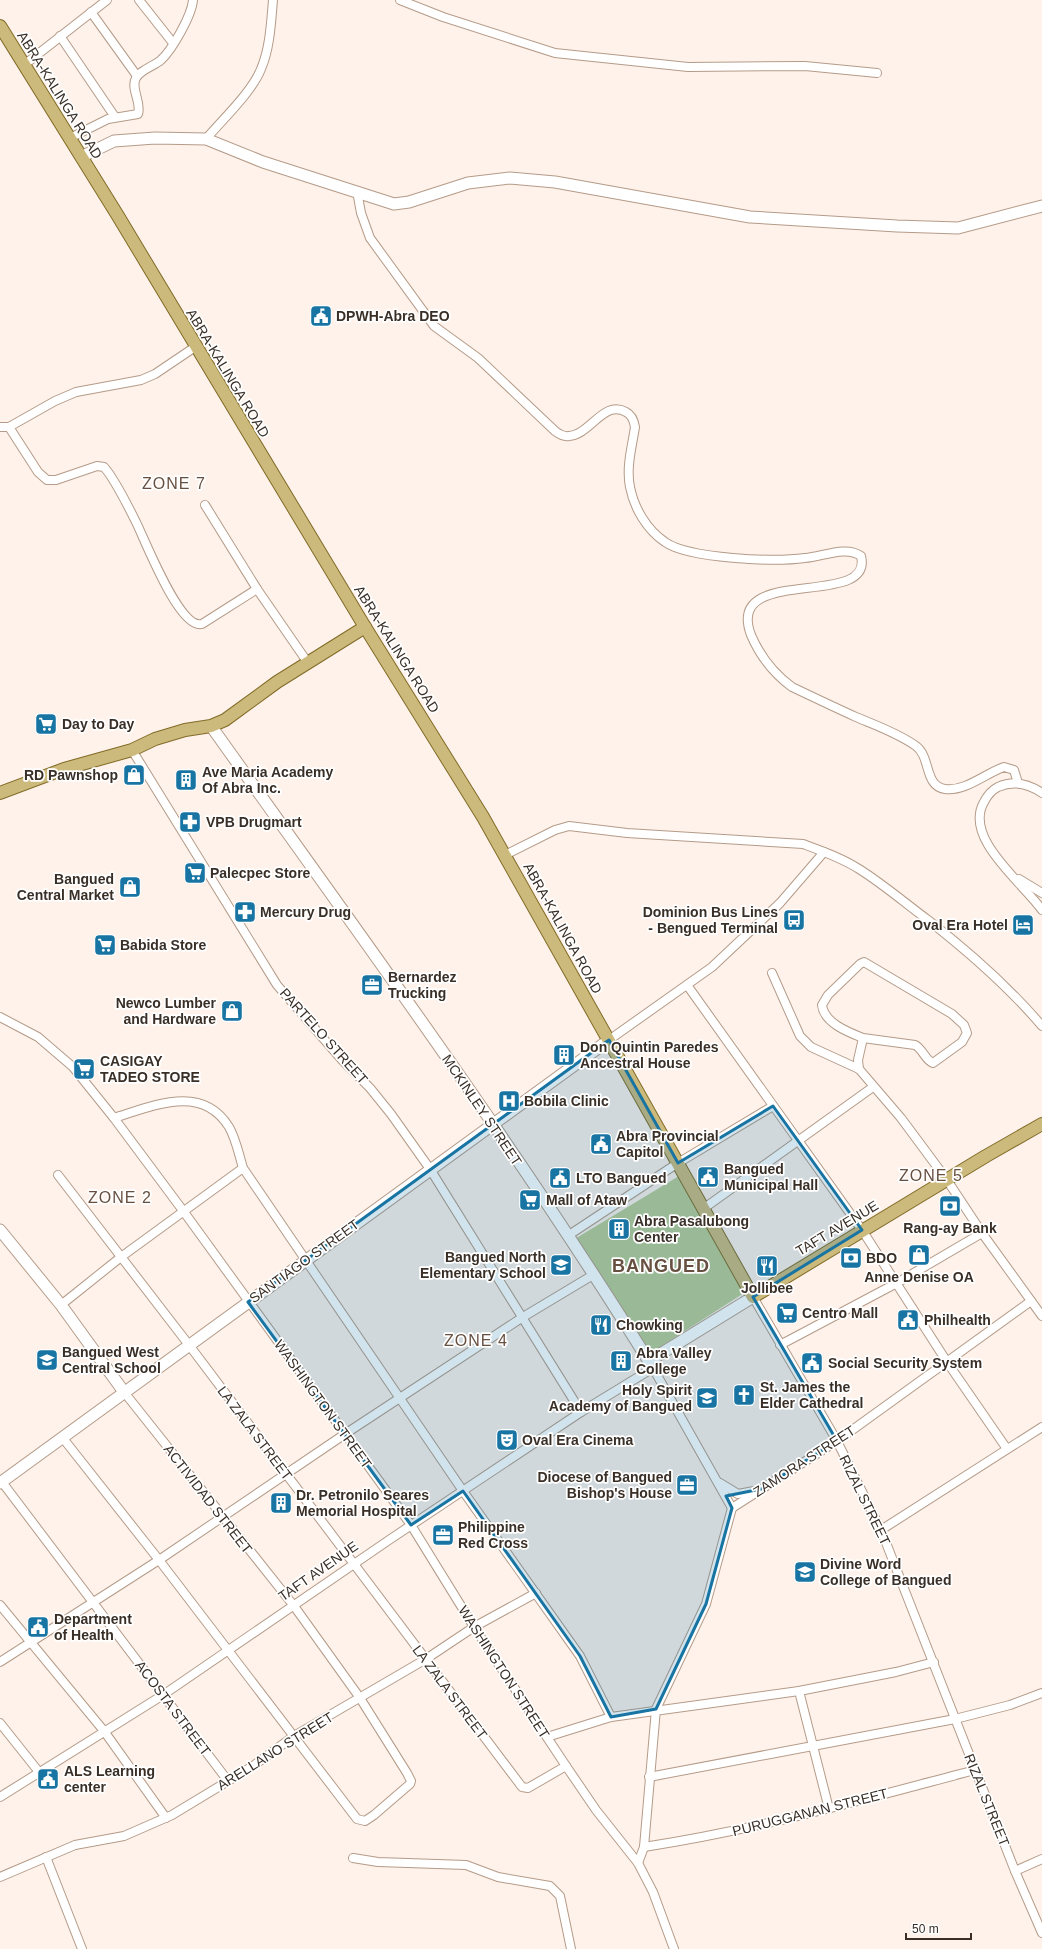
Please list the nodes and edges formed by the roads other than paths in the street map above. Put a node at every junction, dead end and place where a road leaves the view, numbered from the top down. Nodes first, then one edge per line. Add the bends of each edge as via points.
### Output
1 (107, 0) edge
2 (139, 0) edge
3 (193, 0) edge
4 (273, 0) edge
5 (400, 0) edge
6 (91, 12) junction
7 (0, 26) edge
8 (60, 36) junction
9 (173, 43) junction
10 (24, 65) junction
11 (877, 74) dead end
12 (137, 76) junction
13 (115, 117) junction
14 (70, 138) junction
15 (206, 139) junction
16 (81, 157) junction
17 (356, 191) junction
18 (1042, 206) edge
19 (196, 346) junction
20 (4, 427) edge
21 (205, 505) dead end
22 (257, 589) junction
23 (365, 627) junction
24 (308, 663) junction
25 (211, 726) junction
26 (132, 750) junction
27 (1018, 783) junction
28 (0, 793) edge
29 (1042, 793) edge
30 (824, 852) junction
31 (505, 855) junction
32 (1015, 877) junction
33 (1042, 893) edge
34 (1042, 910) edge
35 (772, 973) dead end
36 (687, 985) junction
37 (0, 1017) edge
38 (1042, 1026) edge
39 (863, 1038) junction
40 (609, 1040) junction
41 (859, 1069) junction
42 (873, 1087) junction
43 (773, 1106) junction
44 (114, 1118) junction
45 (1042, 1124) edge
46 (492, 1125) junction
47 (798, 1141) junction
48 (678, 1163) junction
49 (243, 1168) junction
50 (430, 1169) junction
51 (58, 1175) dead end
52 (947, 1180) junction
53 (703, 1209) junction
54 (184, 1212) junction
55 (0, 1230) edge
56 (862, 1230) junction
57 (982, 1234) junction
58 (569, 1235) junction
59 (121, 1257) junction
60 (306, 1260) junction
61 (593, 1275) junction
62 (895, 1284) junction
63 (753, 1297) junction
64 (1031, 1301) junction
65 (248, 1302) junction
66 (61, 1305) junction
67 (1042, 1316) edge
68 (523, 1318) junction
69 (189, 1345) junction
70 (780, 1345) junction
71 (947, 1362) junction
72 (651, 1365) junction
73 (124, 1392) junction
74 (400, 1397) junction
75 (581, 1412) junction
76 (1042, 1427) edge
77 (344, 1434) junction
78 (62, 1437) junction
79 (836, 1441) junction
80 (1007, 1449) junction
81 (286, 1474) junction
82 (718, 1481) junction
83 (1, 1482) edge
84 (761, 1489) junction
85 (463, 1492) junction
86 (732, 1508) junction
87 (222, 1518) junction
88 (411, 1526) junction
89 (881, 1530) junction
90 (159, 1560) junction
91 (354, 1564) junction
92 (536, 1593) junction
93 (93, 1602) junction
94 (0, 1605) edge
95 (294, 1606) junction
96 (474, 1627) junction
97 (30, 1642) junction
98 (227, 1651) junction
99 (426, 1659) junction
100 (0, 1662) edge
101 (934, 1662) junction
102 (799, 1691) junction
103 (1042, 1693) edge
104 (163, 1695) junction
105 (360, 1698) junction
106 (656, 1709) junction
107 (611, 1717) junction
108 (955, 1719) junction
109 (0, 1723) edge
110 (104, 1731) junction
111 (294, 1736) junction
112 (547, 1737) junction
113 (813, 1746) junction
114 (566, 1766) junction
115 (975, 1770) junction
116 (39, 1772) junction
117 (649, 1777) junction
118 (228, 1781) junction
119 (0, 1797) edge
120 (829, 1809) junction
121 (166, 1818) junction
122 (644, 1848) junction
123 (46, 1857) junction
124 (353, 1858) dead end
125 (1042, 1859) edge
126 (638, 1862) junction
127 (1015, 1871) junction
128 (0, 1877) edge
129 (1042, 1933) edge
130 (82, 1949) edge
131 (571, 1949) edge
132 (674, 1949) edge

1 - 6 street
2 - 9 street
3 - 9 street via 190,12
4 - 15 street via 268,44 261,70 254,82
5 - 11 street via 443,17 556,53 688,67 805,66
6 - 8 street
6 - 12 street
7 - 10 main road, ABRA-KALINGA ROAD
8 - 10 street
8 - 13 street
9 - 12 street via 164,57
10 - 14 main road, ABRA-KALINGA ROAD
12 - 13 street via 134,82 138,114
13 - 14 street
14 - 16 main road, ABRA-KALINGA ROAD
15 - 16 street via 114,141
15 - 17 street via 263,162
16 - 19 main road, ABRA-KALINGA ROAD
17 - 18 street via 399,204 468,183 532,178 750,217 943,228 973,225
17 - 27 street via 370,238 434,326 478,358 555,431 569,437 576,435 606,412 620,409 630,414 635,427 628,470 630,488 645,523 666,543 715,556 761,560 789,560 844,552 861,556 861,567 844,582 775,593 755,601 750,607 748,619 754,640 770,668 780,678 792,687 883,728 916,746 923,753 931,780 943,789 960,787 1004,767 1014,770
19 - 20 street via 155,374 141,380 76,392
19 - 23 main road, ABRA-KALINGA ROAD
20 - 22 street via 47,480 56,480 97,466 106,469 135,519 161,577 193,623 202,624
21 - 22 street
22 - 24 street
23 - 24 main road
23 - 31 main road, ABRA-KALINGA ROAD
24 - 25 main road via 225,720
25 - 26 main road via 155,739
25 - 46 street, MCKINLEY STREET
26 - 28 main road via 64,769
26 - 50 street, PARTELO STREET via 277,985 392,1114
27 - 29 street via 1031,786
27 - 32 street via 997,787 989,794 980,813 979,822 989,848
30 - 31 street via 790,842 627,833 569,826 555,830
30 - 36 street via 780,903 712,966
30 - 38 street via 859,869 963,948 1021,1001
31 - 40 main road, ABRA-KALINGA ROAD
32 - 33 street
32 - 34 street
35 - 41 street via 792,1021 804,1041 817,1050
36 - 40 street
36 - 43 street
37 - 44 street, WASHINGTON STREET via 38,1037 73,1067
39 - 39 street via 828,1018 822,1005 828,995 864,962 952,1014 964,1025 967,1035 962,1042 933,1063 915,1045
39 - 41 street via 858,1060
40 - 46 street, SANTIAGO STREET
40 - 48 main road, ABRA-KALINGA ROAD
41 - 42 street
42 - 47 street
42 - 52 street via 901,1118
43 - 47 street
43 - 48 street
44 - 49 street via 160,1104 191,1101 203,1104 213,1109 230,1129
44 - 54 street, WASHINGTON STREET
45 - 52 main road, TAFT AVENUE
46 - 50 street, SANTIAGO STREET
46 - 58 street, MCKINLEY STREET
47 - 53 street
47 - 56 street
48 - 53 main road, ABRA-KALINGA ROAD
48 - 58 street
49 - 54 street
49 - 60 street
50 - 60 street, SANTIAGO STREET
50 - 68 street, PARTELO STREET
51 - 59 street, LA ZALA STREET
52 - 56 main road, TAFT AVENUE
52 - 57 street
53 - 63 main road, ABRA-KALINGA ROAD
54 - 59 street
54 - 65 street, WASHINGTON STREET
55 - 66 street, ACTIVIDAD STREET
56 - 62 street
56 - 63 main road, TAFT AVENUE
57 - 62 street
57 - 64 street
58 - 61 street, MCKINLEY STREET
59 - 66 street
59 - 69 street, LA ZALA STREET
60 - 65 street, SANTIAGO STREET
60 - 74 street
61 - 68 street
61 - 72 street, MCKINLEY STREET
62 - 70 street
62 - 71 street
63 - 70 street, RIZAL STREET
63 - 72 street, TAFT AVENUE
64 - 67 street
64 - 71 street, ZAMORA STREET
65 - 69 street, SANTIAGO STREET
65 - 77 street, WASHINGTON STREET
66 - 73 street, ACTIVIDAD STREET
68 - 74 street
68 - 75 street, PARTELO STREET
69 - 73 street, SANTIAGO STREET
69 - 81 street, LA ZALA STREET
70 - 79 street, RIZAL STREET
71 - 79 street, ZAMORA STREET
71 - 80 street
72 - 75 street, TAFT AVENUE
72 - 82 street, MCKINLEY STREET
73 - 78 street, SANTIAGO STREET
73 - 87 street, ACTIVIDAD STREET
74 - 77 street
74 - 85 street
75 - 85 street, TAFT AVENUE
76 - 80 street
77 - 81 street
77 - 88 street, WASHINGTON STREET
78 - 83 street, SANTIAGO STREET
78 - 90 street
79 - 84 street, ZAMORA STREET
79 - 89 street, RIZAL STREET
80 - 89 street
81 - 87 street
81 - 91 street, LA ZALA STREET
82 - 84 street via 738,1494
82 - 86 street, MCKINLEY STREET
83 - 93 street, ACOSTA STREET
84 - 86 street, ZAMORA STREET
85 - 88 street, TAFT AVENUE
85 - 92 street
86 - 106 street via 706,1604
87 - 90 street
87 - 95 street, ACTIVIDAD STREET
88 - 91 street, TAFT AVENUE
88 - 96 street, WASHINGTON STREET
89 - 101 street, RIZAL STREET
90 - 93 street
90 - 98 street
91 - 95 street, TAFT AVENUE
91 - 99 street, LA ZALA STREET
92 - 96 street, ARELLANO STREET
92 - 107 street via 580,1656
93 - 97 street
93 - 104 street, ACOSTA STREET
94 - 97 street
95 - 98 street, TAFT AVENUE
95 - 105 street, ACTIVIDAD STREET
96 - 99 street, ARELLANO STREET
96 - 112 street, WASHINGTON STREET
97 - 100 street
97 - 110 street
98 - 104 street, TAFT AVENUE
98 - 111 street
99 - 105 street, ARELLANO STREET
99 - 114 street, LA ZALA STREET via 522,1787 528,1788
101 - 102 street
101 - 108 street, RIZAL STREET
102 - 106 street
102 - 113 street
103 - 108 street
104 - 110 street, TAFT AVENUE
104 - 118 street, ACOSTA STREET
105 - 111 street, ARELLANO STREET
105 - 111 street, ACTIVIDAD STREET via 410,1779 410,1784 365,1821 357,1819
106 - 107 street
106 - 117 street
107 - 112 street
108 - 113 street
108 - 115 street, RIZAL STREET
109 - 116 street
110 - 116 street, TAFT AVENUE
110 - 121 street
111 - 118 street, ARELLANO STREET
112 - 114 street, WASHINGTON STREET
113 - 117 street
113 - 120 street
114 - 126 street, WASHINGTON STREET via 596,1810
115 - 120 street, PURUGGANAN STREET
115 - 127 street, RIZAL STREET
116 - 119 street, TAFT AVENUE
117 - 122 street
118 - 121 street, ARELLANO STREET
120 - 122 street, PURUGGANAN STREET
121 - 123 street, ARELLANO STREET via 128,1834 75,1845
122 - 126 street
123 - 128 street, ARELLANO STREET
123 - 130 street
124 - 131 street via 378,1862 466,1865 498,1877 550,1886 560,1896
125 - 127 street
126 - 132 street, WASHINGTON STREET via 653,1892
127 - 129 street, RIZAL STREET

